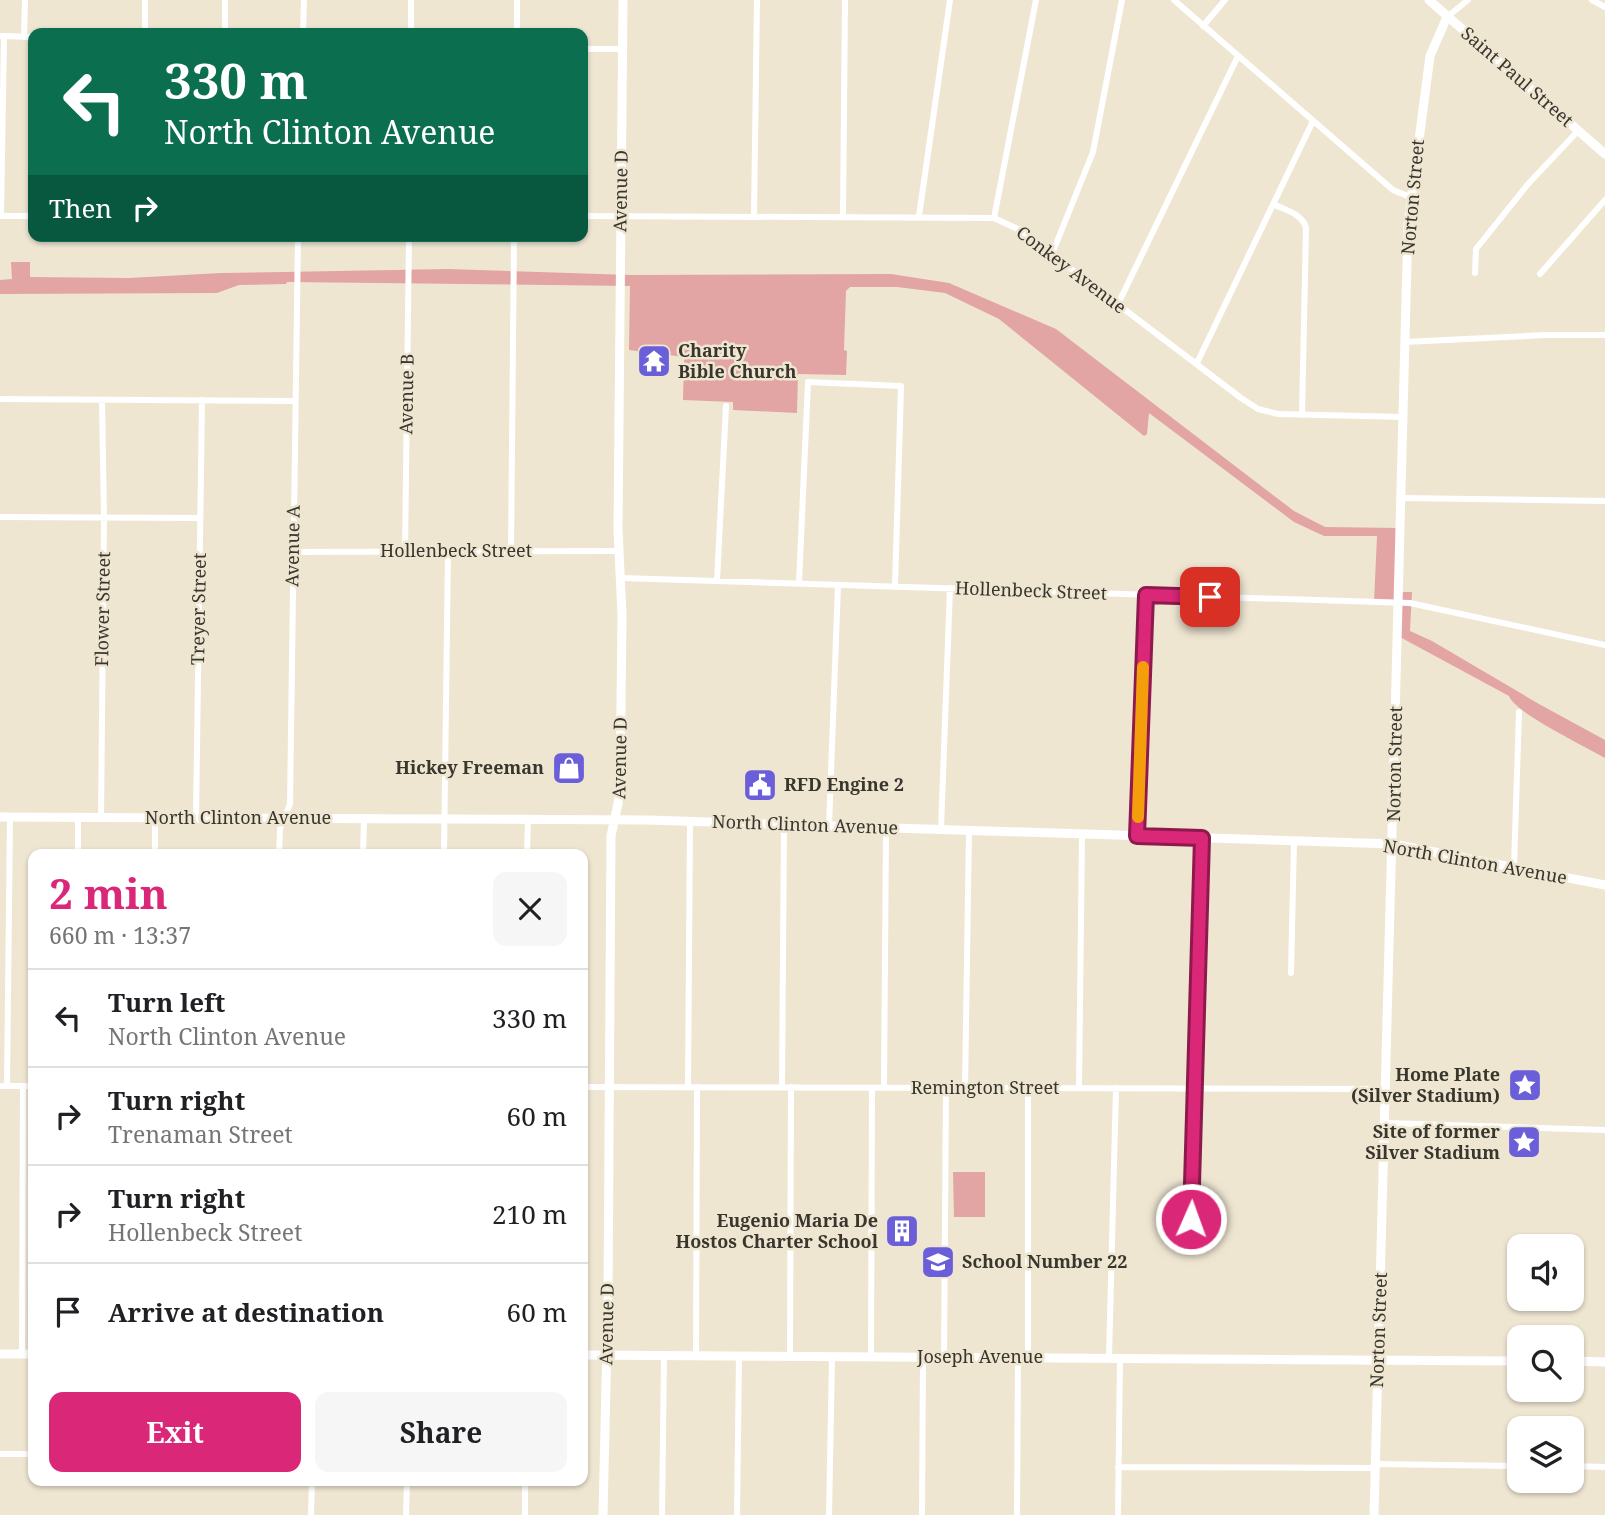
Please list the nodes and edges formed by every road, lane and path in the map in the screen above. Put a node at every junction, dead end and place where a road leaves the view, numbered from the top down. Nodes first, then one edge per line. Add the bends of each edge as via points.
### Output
1 (25, 0) edge
2 (145, 0) edge
3 (225, 0) edge
4 (304, 0) edge
5 (411, 0) edge
6 (517, 0) edge
7 (623, 0) edge
8 (757, 0) edge
9 (845, 0) edge
10 (950, 0) edge
11 (1036, 0) edge
12 (1122, 0) edge
13 (1174, 0) edge
14 (1225, 0) edge
15 (1429, 0) edge
16 (1468, 0) edge
17 (1592, 0) edge
18 (1605, 7) edge
19 (1447, 17) junction
20 (1203, 26) junction
21 (145, 28) edge
22 (225, 28) edge
23 (303, 28) edge
24 (411, 28) edge
25 (517, 28) edge
26 (2, 36) edge
27 (24, 37) junction
28 (28, 37) edge
29 (588, 49) edge
30 (622, 50) junction
31 (1238, 56) junction
32 (1313, 121) junction
33 (1578, 131) junction
34 (1605, 154) edge
35 (1410, 197) junction
36 (1605, 200) edge
37 (1273, 204) junction
38 (1, 216) edge
39 (28, 216) edge
40 (588, 216) edge
41 (620, 216) junction
42 (754, 216) junction
43 (843, 216) junction
44 (919, 216) junction
45 (993, 218) junction
46 (298, 242) edge
47 (409, 242) edge
48 (514, 242) edge
49 (1052, 254) junction
50 (1475, 273) dead end
51 (1540, 274) dead end
52 (1118, 304) junction
53 (1605, 335) edge
54 (1405, 342) junction
55 (1197, 363) junction
56 (0, 400) edge
57 (202, 400) junction
58 (102, 401) junction
59 (295, 401) junction
60 (726, 406) dead end
61 (1302, 415) junction
62 (1404, 417) junction
63 (1402, 498) junction
64 (1605, 501) edge
65 (0, 517) edge
66 (104, 518) junction
67 (200, 518) junction
68 (405, 551) junction
69 (448, 551) junction
70 (511, 551) junction
71 (619, 551) junction
72 (293, 552) junction
73 (621, 578) junction
74 (717, 581) junction
75 (799, 583) junction
76 (838, 585) junction
77 (895, 587) junction
78 (950, 588) junction
79 (1146, 595) junction
80 (1399, 603) junction
81 (1605, 645) edge
82 (1520, 712) dead end
83 (5, 817) edge
84 (78, 818) junction
85 (101, 818) junction
86 (155, 818) junction
87 (196, 818) junction
88 (364, 818) junction
89 (285, 819) junction
90 (445, 819) junction
91 (528, 819) junction
92 (614, 819) junction
93 (690, 821) junction
94 (784, 824) junction
95 (829, 826) junction
96 (886, 828) junction
97 (941, 830) junction
98 (969, 830) junction
99 (1082, 835) junction
100 (1137, 836) junction
101 (1202, 838) junction
102 (1294, 841) junction
103 (1393, 844) junction
104 (78, 849) edge
105 (155, 849) edge
106 (279, 849) edge
107 (363, 849) edge
108 (444, 849) edge
109 (527, 849) edge
110 (1514, 867) junction
111 (1605, 886) edge
112 (1291, 973) dead end
113 (3, 1086) edge
114 (23, 1086) junction
115 (28, 1086) edge
116 (588, 1087) edge
117 (609, 1087) junction
118 (688, 1087) junction
119 (697, 1087) junction
120 (782, 1087) junction
121 (791, 1087) junction
122 (872, 1087) junction
123 (884, 1087) junction
124 (946, 1088) junction
125 (965, 1088) junction
126 (1028, 1088) junction
127 (1079, 1088) junction
128 (1116, 1088) junction
129 (1195, 1088) junction
130 (1387, 1089) junction
131 (1386, 1123) junction
132 (1605, 1130) edge
133 (1191, 1219) dead end
134 (0, 1354) edge
135 (23, 1354) junction
136 (28, 1354) edge
137 (588, 1356) edge
138 (606, 1356) junction
139 (739, 1356) junction
140 (790, 1356) junction
141 (664, 1357) junction
142 (696, 1357) junction
143 (832, 1357) junction
144 (872, 1357) junction
145 (923, 1357) junction
146 (1023, 1357) junction
147 (1109, 1357) junction
148 (944, 1358) junction
149 (1120, 1358) junction
150 (1378, 1359) junction
151 (1507, 1361) edge
152 (1584, 1361) edge
153 (1605, 1362) edge
154 (0, 1454) edge
155 (28, 1454) edge
156 (1374, 1466) junction
157 (1507, 1466) edge
158 (1584, 1466) edge
159 (1118, 1467) junction
160 (1605, 1467) edge
161 (312, 1486) edge
162 (407, 1486) edge
163 (525, 1486) edge
164 (311, 1515) edge
165 (406, 1515) edge
166 (525, 1515) edge
167 (603, 1515) edge
168 (662, 1515) edge
169 (737, 1515) edge
170 (829, 1515) edge
171 (922, 1515) edge
172 (1017, 1515) edge
173 (1118, 1515) edge
174 (1374, 1515) edge

1 - 27 street
2 - 21 street
3 - 22 street
4 - 23 street
5 - 24 street
6 - 25 street
7 - 30 street, Avenue D
8 - 42 street
9 - 43 street
10 - 44 street
11 - 45 street
12 - 49 street via 1093,152
13 - 20 street
14 - 20 street
15 - 19 street, Saint Paul Street
16 - 19 street
17 - 18 street
19 - 33 street, Saint Paul Street
19 - 35 street, Norton Street via 1430,56
20 - 31 street
26 - 27 street
26 - 38 street
27 - 28 street
29 - 30 street
30 - 41 street, Avenue D
31 - 32 street
31 - 52 street
32 - 35 street via 1393,190
32 - 37 street
33 - 34 street, Saint Paul Street
33 - 50 street via 1476,249
35 - 54 street, Norton Street
36 - 51 street
37 - 55 street
37 - 61 street via 1300,217 1306,228
38 - 39 street
40 - 41 street, Conkey Avenue
41 - 42 street, Conkey Avenue
41 - 71 street, Avenue D
42 - 43 street, Conkey Avenue
43 - 44 street, Conkey Avenue
44 - 45 street, Conkey Avenue
45 - 49 street, Conkey Avenue via 1015,227
46 - 59 street, Avenue A
47 - 68 street, Avenue B
48 - 70 street
49 - 52 street, Conkey Avenue
52 - 55 street, Conkey Avenue
53 - 54 street
54 - 62 street, Norton Street
55 - 61 street, Conkey Avenue via 1258,409
56 - 58 street
57 - 58 street
57 - 59 street
57 - 67 street, Treyer Street
58 - 66 street, Flower Street
59 - 72 street, Avenue A
60 - 74 street
61 - 62 street, Conkey Avenue
62 - 63 street, Norton Street
63 - 64 street
63 - 80 street, Norton Street
65 - 66 street
66 - 67 street
66 - 85 street, Flower Street
67 - 87 street, Treyer Street
68 - 69 street, Hollenbeck Street
68 - 72 street, Hollenbeck Street
69 - 70 street, Hollenbeck Street
69 - 90 street
70 - 71 street, Hollenbeck Street
71 - 73 street, Avenue D
72 - 89 street, Avenue A via 290,804
73 - 74 street, Hollenbeck Street
73 - 92 street, Avenue D via 620,794
74 - 75 street, Hollenbeck Street
75 - 76 street, Hollenbeck Street
75 - 77 street via 808,382 901,386
76 - 77 street, Hollenbeck Street
76 - 95 street
77 - 78 street, Hollenbeck Street
78 - 79 street, Hollenbeck Street
78 - 97 street
79 - 80 street, Hollenbeck Street
79 - 100 street
80 - 81 street, Hollenbeck Street
80 - 103 street, Norton Street
82 - 110 street
83 - 84 street, North Clinton Avenue
83 - 113 street
84 - 85 street, North Clinton Avenue
84 - 104 street
85 - 86 street, North Clinton Avenue
86 - 87 street, North Clinton Avenue
86 - 105 street
87 - 89 street, North Clinton Avenue
88 - 89 street, North Clinton Avenue
88 - 90 street, North Clinton Avenue
88 - 107 street
89 - 106 street, Avenue A
90 - 91 street, North Clinton Avenue
90 - 108 street
91 - 92 street, North Clinton Avenue
91 - 109 street
92 - 93 street, North Clinton Avenue
92 - 117 street, Avenue D
93 - 94 street, North Clinton Avenue
93 - 118 street
94 - 95 street, North Clinton Avenue
94 - 120 street
95 - 96 street, North Clinton Avenue
96 - 97 street, North Clinton Avenue
96 - 123 street
97 - 98 street, North Clinton Avenue
98 - 99 street, North Clinton Avenue
98 - 125 street
99 - 100 street, North Clinton Avenue
99 - 127 street
100 - 101 street, North Clinton Avenue
101 - 102 street, North Clinton Avenue
101 - 129 street
102 - 103 street, North Clinton Avenue
102 - 112 street
103 - 110 street, North Clinton Avenue
103 - 130 street, Norton Street
110 - 111 street, North Clinton Avenue
113 - 114 street
114 - 115 street
114 - 135 street
116 - 117 street, Remington Street
117 - 118 street, Remington Street
117 - 138 street, Avenue D
118 - 119 street, Remington Street
119 - 120 street, Remington Street
119 - 142 street
120 - 121 street, Remington Street
121 - 122 street, Remington Street
121 - 140 street
122 - 123 street, Remington Street
122 - 144 street
123 - 124 street, Remington Street
124 - 125 street, Remington Street
124 - 148 street
125 - 126 street, Remington Street
126 - 127 street, Remington Street
126 - 146 street
127 - 128 street, Remington Street
128 - 129 street, Remington Street
128 - 147 street
129 - 130 street, Remington Street
129 - 133 street
130 - 131 street, Norton Street
131 - 132 street
131 - 150 street, Norton Street
134 - 135 street
135 - 136 street
137 - 138 street, Joseph Avenue
138 - 141 street, Joseph Avenue
138 - 167 street, Avenue D
139 - 140 street, Joseph Avenue
139 - 142 street, Joseph Avenue
139 - 169 street
140 - 143 street, Joseph Avenue
141 - 142 street, Joseph Avenue
141 - 168 street
143 - 144 street, Joseph Avenue
143 - 170 street
144 - 145 street, Joseph Avenue
145 - 148 street, Joseph Avenue
145 - 171 street
146 - 147 street, Joseph Avenue
146 - 148 street, Joseph Avenue
146 - 172 street
147 - 149 street, Joseph Avenue
149 - 150 street, Joseph Avenue
149 - 159 street
150 - 151 street, Joseph Avenue
150 - 156 street, Norton Street
152 - 153 street
154 - 155 street
156 - 157 street
156 - 159 street
156 - 174 street, Norton Street
158 - 160 street
159 - 173 street
161 - 164 street
162 - 165 street
163 - 166 street

